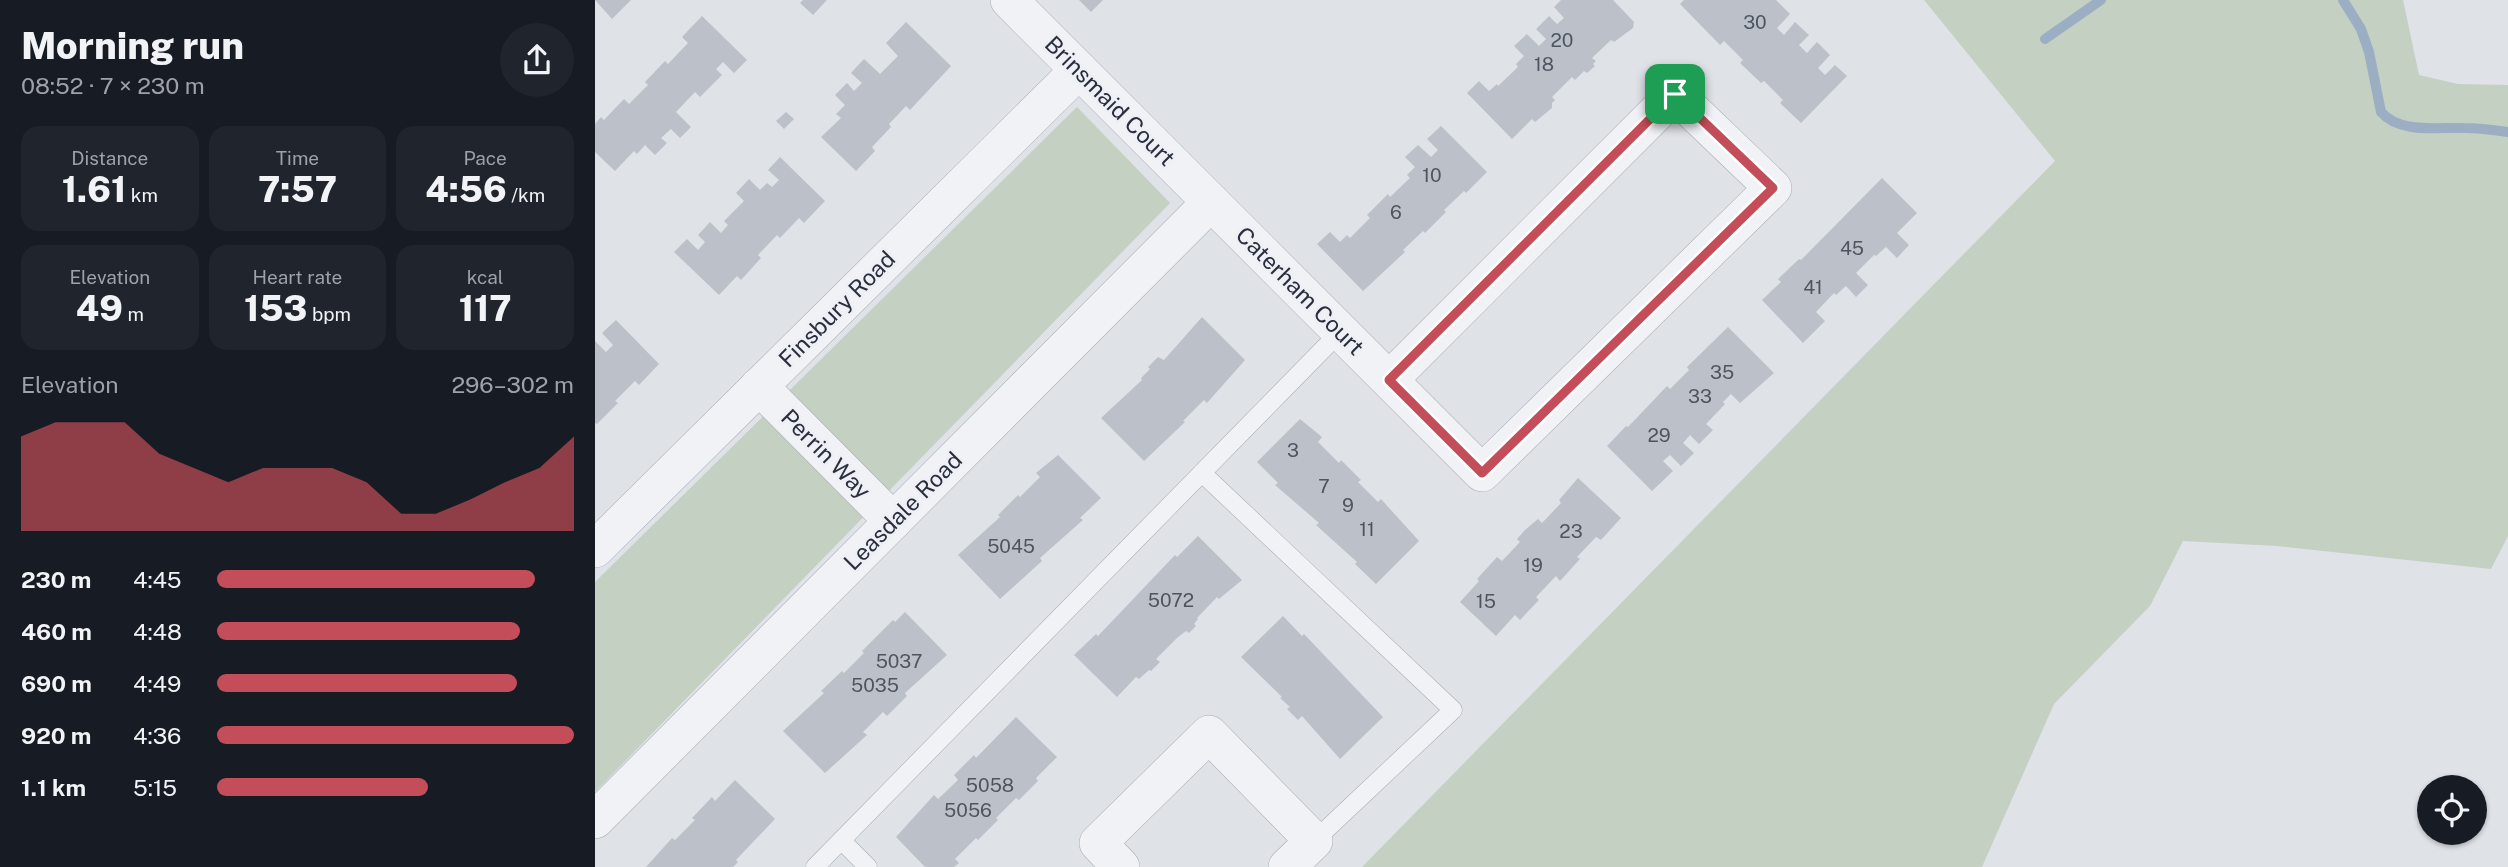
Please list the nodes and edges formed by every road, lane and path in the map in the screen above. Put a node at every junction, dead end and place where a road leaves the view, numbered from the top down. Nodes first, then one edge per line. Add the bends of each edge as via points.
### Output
1 (1009, 0) edge
2 (1079, 69) junction
3 (1211, 202) junction
4 (1341, 331) junction
5 (1389, 380) junction
6 (759, 386) junction
7 (1202, 473) junction
8 (893, 521) junction
9 (595, 549) edge
10 (595, 820) edge
11 (842, 841) junction
12 (1314, 841) junction
13 (815, 867) edge
14 (868, 867) edge
15 (1121, 867) edge
16 (1287, 867) edge

1 - 2 street, Brinsmaid Court
2 - 3 street, Brinsmaid Court
2 - 6 street, Finsbury Road
3 - 4 street, Caterham Court
3 - 8 street, Leasdale Road
4 - 5 street, Caterham Court
4 - 7 lane
5 - 5 street, Caterham Court via 1675,94 1773,188 1482,473
6 - 8 street, Perrin Way
6 - 9 street, Finsbury Road
7 - 11 lane
7 - 12 lane via 1454,710
8 - 10 street, Leasdale Road
11 - 13 lane
11 - 14 lane
12 - 15 street via 1209,734 1098,843
12 - 16 street

